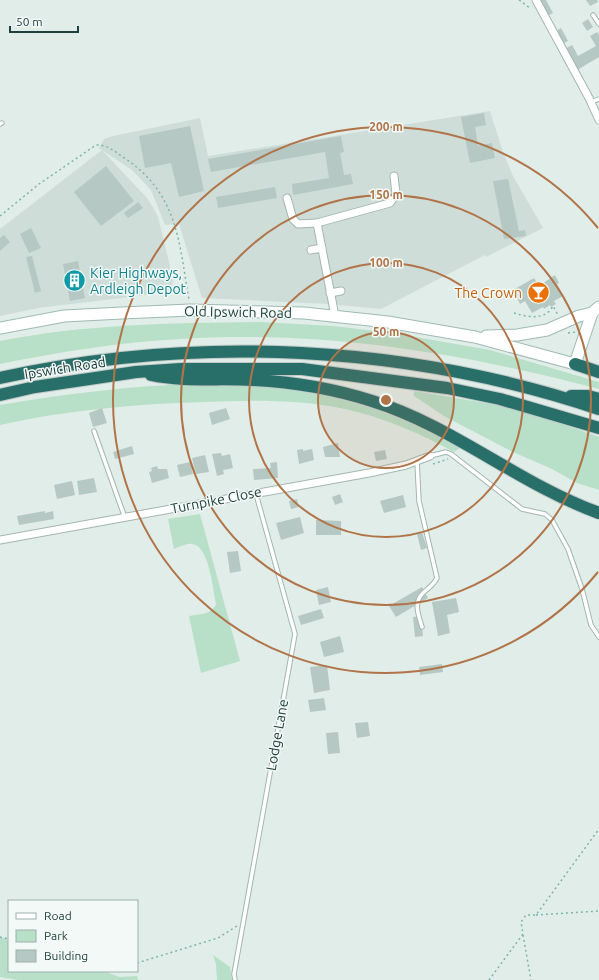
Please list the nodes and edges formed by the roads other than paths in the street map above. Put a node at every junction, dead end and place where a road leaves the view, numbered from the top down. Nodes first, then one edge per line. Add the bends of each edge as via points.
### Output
1 (536, 0) edge
2 (593, 15) dead end
3 (599, 24) edge
4 (599, 99) edge
5 (591, 102) junction
6 (599, 120) edge
7 (394, 176) dead end
8 (287, 198) dead end
9 (318, 223) junction
10 (322, 248) junction
11 (311, 250) dead end
12 (341, 291) dead end
13 (330, 293) junction
14 (595, 310) edge
15 (335, 316) junction
16 (0, 328) edge
17 (475, 337) junction
18 (574, 364) junction
19 (136, 372) junction
20 (599, 372) edge
21 (0, 378) edge
22 (0, 395) edge
23 (560, 396) junction
24 (599, 399) edge
25 (599, 409) edge
26 (599, 428) edge
27 (94, 431) dead end
28 (430, 456) joint
29 (417, 461) junction
30 (256, 492) junction
31 (599, 513) edge
32 (125, 518) junction
33 (0, 540) edge
34 (422, 627) dead end
35 (599, 637) edge
36 (236, 980) edge

1 - 5 street
2 - 3 lane
4 - 5 lane
5 - 6 street
7 - 9 street via 396,194 390,204
8 - 9 street via 293,219 298,224
9 - 10 street
10 - 11 street
10 - 13 street
12 - 13 street
13 - 15 street
14 - 17 street, Old Ipswich Road via 564,324 531,333
14 - 18 street, Old Ipswich Road
15 - 16 street, Old Ipswich Road via 190,310 64,316
15 - 17 street, Old Ipswich Road
17 - 18 street, Old Ipswich Road
18 - 20 highway
19 - 22 highway, Ipswich Road via 35,387
19 - 26 highway, Ipswich Road via 180,369 302,369 447,388 500,399
19 - 31 highway via 166,378 255,380 295,384 367,400 431,425 551,493
21 - 23 highway, Ipswich Road via 126,357 180,353 313,353 449,370
23 - 24 highway via 588,396
23 - 25 highway
27 - 32 lane
28 - 29 street, Turnpike Close
28 - 35 lane via 446,452 451,454 522,509 545,514 552,520 568,549 591,625
29 - 30 street, Turnpike Close
29 - 34 lane via 419,501 437,578 416,606
30 - 32 street, Turnpike Close
30 - 36 lane, Lodge Lane via 295,634 234,974
32 - 33 street, Turnpike Close

